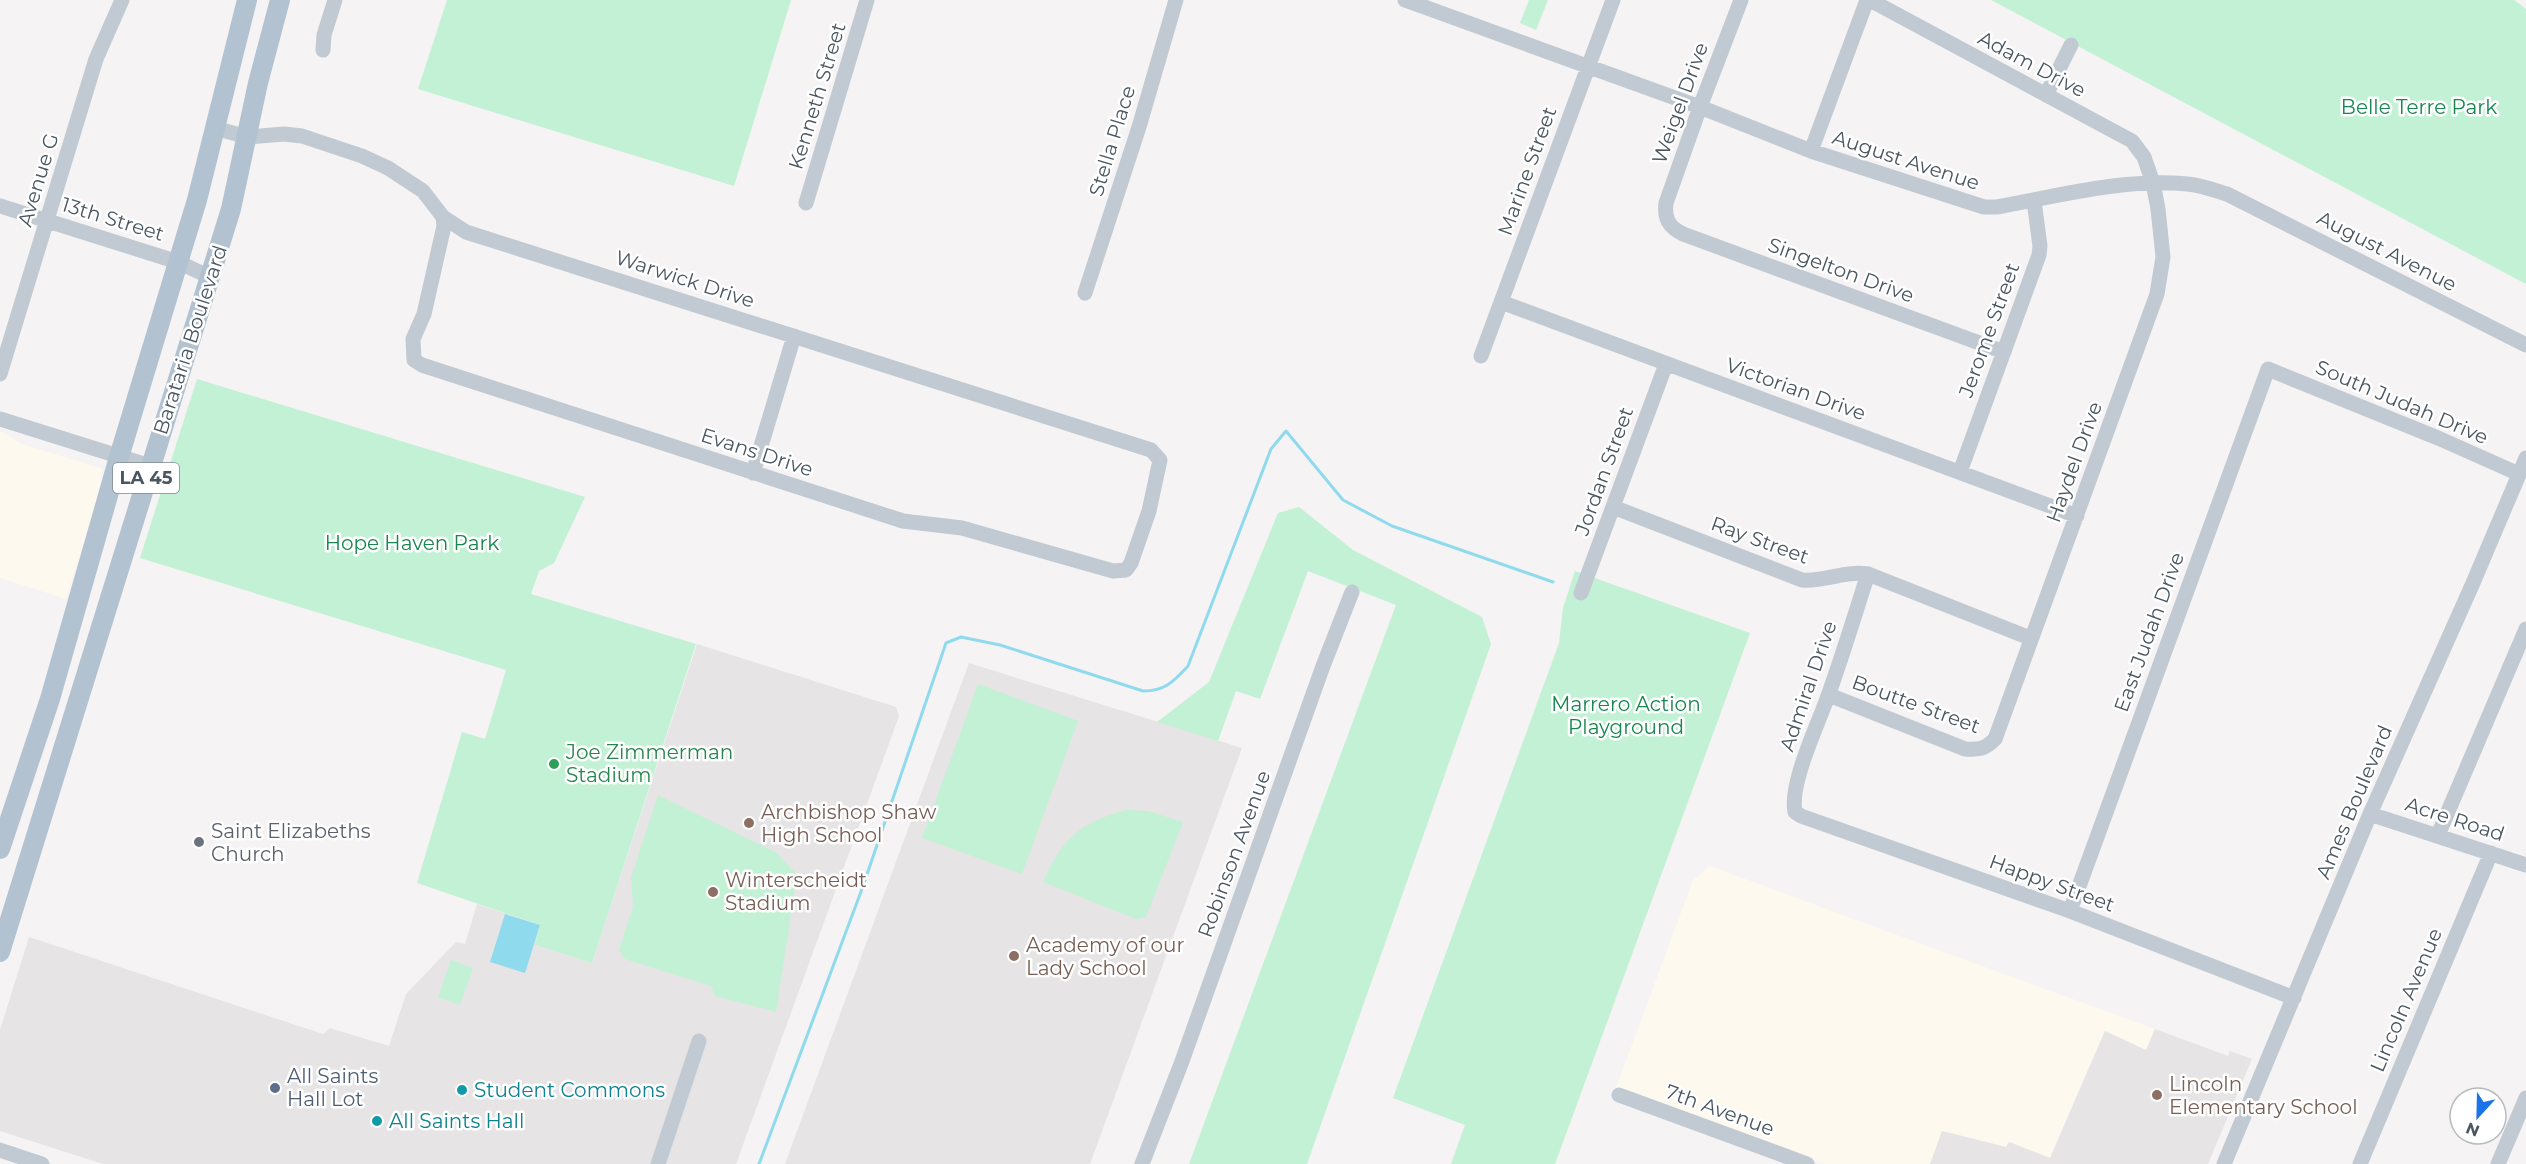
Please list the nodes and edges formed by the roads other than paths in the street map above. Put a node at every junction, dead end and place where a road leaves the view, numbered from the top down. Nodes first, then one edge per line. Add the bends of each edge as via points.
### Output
1 (122, 0) edge
2 (247, 0) edge
3 (280, 0) edge
4 (335, 0) edge
5 (867, 0) edge
6 (1176, 0) edge
7 (1405, 0) edge
8 (1613, 0) edge
9 (1741, 0) edge
10 (1868, 0) edge
11 (2071, 45) dead end
12 (323, 50) dead end
13 (1588, 67) junction
14 (2046, 95) junction
15 (1700, 107) junction
16 (215, 128) junction
17 (247, 136) junction
18 (1811, 151) junction
19 (2153, 183) junction
20 (2034, 201) junction
21 (806, 203) dead end
22 (0, 206) edge
23 (443, 217) junction
24 (48, 220) junction
25 (1667, 222) joint
26 (178, 261) junction
27 (210, 277) junction
28 (1085, 293) dead end
29 (1501, 302) junction
30 (794, 336) junction
31 (2526, 345) edge
32 (2004, 352) junction
33 (1481, 356) dead end
34 (1666, 364) junction
35 (2268, 369) joint
36 (0, 374) edge
37 (0, 419) edge
38 (119, 457) junction
39 (2526, 458) edge
40 (150, 466) junction
41 (1960, 472) junction
42 (753, 473) junction
43 (2518, 474) junction
44 (1613, 507) junction
45 (2077, 516) junction
46 (1113, 571) joint
47 (1868, 574) junction
48 (1352, 592) dead end
49 (1581, 593) dead end
50 (2526, 629) edge
51 (2030, 638) junction
52 (1829, 695) junction
53 (1988, 746) joint
54 (1796, 812) joint
55 (2370, 814) junction
56 (2438, 835) junction
57 (0, 849) edge
58 (2491, 853) junction
59 (2526, 865) edge
60 (2070, 910) junction
61 (0, 952) edge
62 (2294, 998) junction
63 (699, 1041) dead end
64 (1619, 1095) dead end
65 (2526, 1098) edge
66 (0, 1150) edge
67 (42, 1164) edge
68 (658, 1164) edge
69 (1142, 1164) edge
70 (1807, 1164) edge
71 (2224, 1164) edge
72 (2360, 1164) edge
73 (2498, 1164) edge

1 - 24 street, Avenue G via 96,59
2 - 16 main road, Barataria Boulevard / LA 45
3 - 17 main road, Barataria Boulevard / LA 45
4 - 12 street
5 - 21 street, Kenneth Street
6 - 28 street, Stella Place
7 - 13 street, August Avenue
8 - 13 street, Marine Street
9 - 15 street, Weigel Drive
10 - 14 street, Adam Drive
10 - 18 street
11 - 14 street
13 - 15 street, August Avenue
13 - 29 street, Marine Street
14 - 19 street, Adam Drive via 2132,141 2144,157
15 - 18 street, August Avenue
15 - 25 street, Weigel Drive via 1666,203
16 - 17 street, Warwick Drive
16 - 26 main road, Barataria Boulevard / LA 45
17 - 23 street, Warwick Drive via 302,136 362,156 423,192
17 - 27 main road, Barataria Boulevard / LA 45 via 231,209
18 - 20 street, August Avenue via 1984,207
19 - 20 street, August Avenue
19 - 31 street, August Avenue via 2189,184 2228,194
19 - 45 street, Haydel Drive via 2163,256 2157,294
20 - 32 street, Jerome Street via 2039,255
22 - 24 street, 13th Street
23 - 30 street, Warwick Drive via 466,232
23 - 42 street, Evans Drive via 426,303 413,339 414,360
24 - 26 street, 13th Street
24 - 36 street, Avenue G
25 - 32 street, Singelton Drive via 1683,234
26 - 27 street, 13th Street
26 - 38 main road, Barataria Boulevard / LA 45
27 - 40 main road, Barataria Boulevard / LA 45
29 - 33 street, Marine Street
29 - 34 street, Victorian Drive
30 - 42 street
30 - 46 street, Warwick Drive via 1158,455 1149,511 1131,563 1126,570
32 - 41 street, Jerome Street
34 - 41 street, Victorian Drive
34 - 44 street, Jordan Street
35 - 43 street, South Judah Drive
35 - 60 street, East Judah Drive
37 - 38 street
38 - 40 street
38 - 57 main road, Barataria Boulevard / LA 45 via 51,699
39 - 43 street, Ames Boulevard
40 - 61 main road, Barataria Boulevard / LA 45
41 - 45 street, Victorian Drive
42 - 46 street, Evans Drive via 903,521 962,528
43 - 55 street, Ames Boulevard
44 - 47 street, Ray Street via 1802,580
44 - 49 street, Jordan Street
45 - 51 street, Haydel Drive
47 - 51 street, Ray Street
47 - 52 street, Admiral Drive
48 - 69 street, Robinson Avenue
50 - 56 street
51 - 53 street, Haydel Drive via 1999,728
52 - 53 street, Boutte Street via 1965,749
52 - 54 street, Admiral Drive via 1793,800
54 - 60 street, Happy Street
55 - 56 street, Acre Road
55 - 62 street, Ames Boulevard
56 - 58 street, Acre Road
58 - 59 street, Acre Road
58 - 72 street, Lincoln Avenue
60 - 62 street, Happy Street
62 - 71 street, Ames Boulevard
63 - 68 street
64 - 70 street, 7th Avenue
65 - 73 street
66 - 67 street

